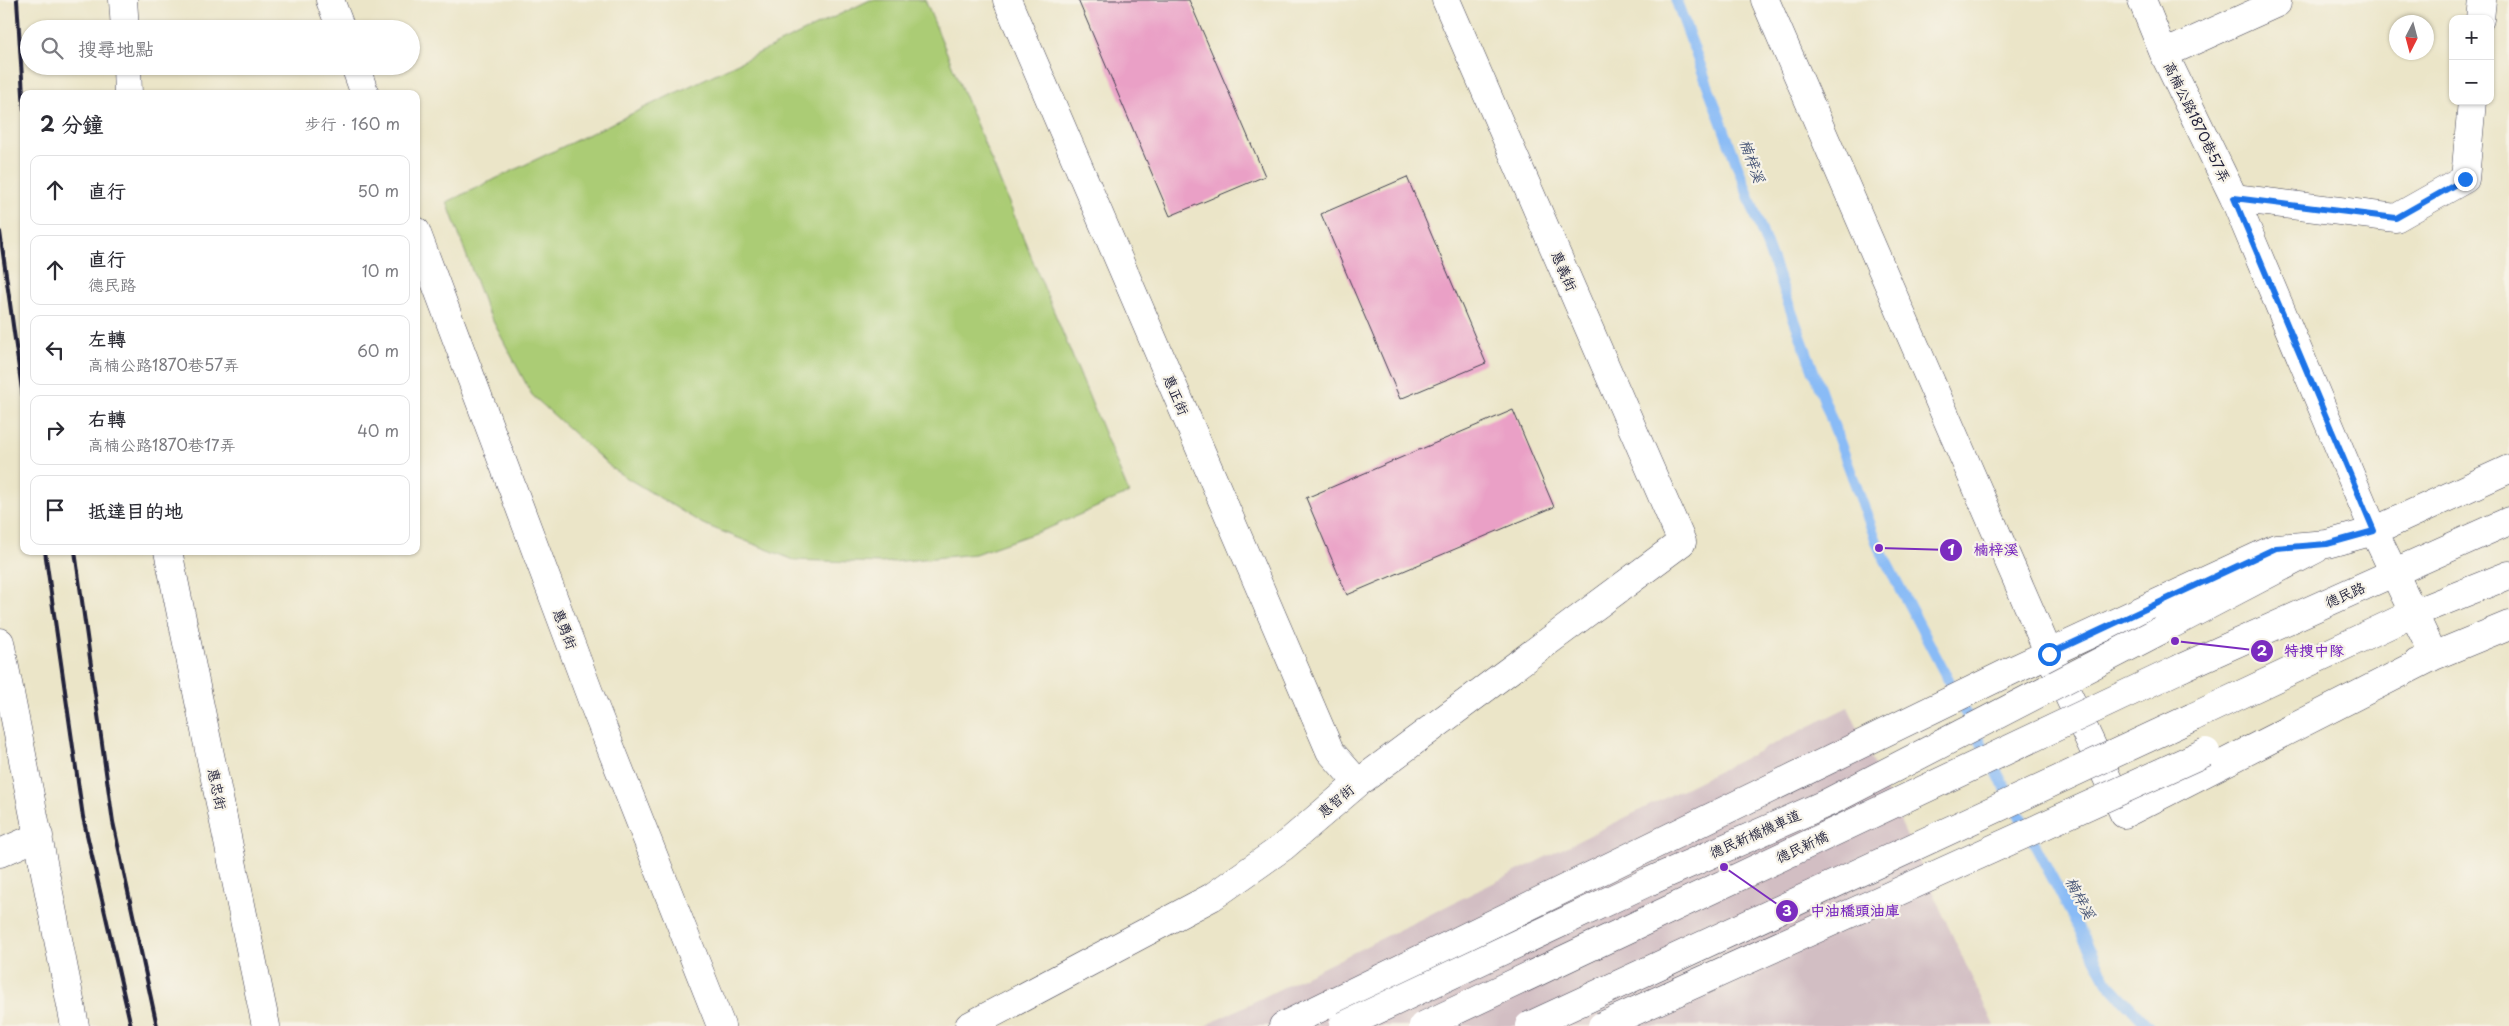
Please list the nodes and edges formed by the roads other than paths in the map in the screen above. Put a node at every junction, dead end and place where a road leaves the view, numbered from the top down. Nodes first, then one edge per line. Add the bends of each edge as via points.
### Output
1 (123, 0) edge
2 (330, 0) edge
3 (1006, 0) edge
4 (1446, 0) edge
5 (1765, 0) edge
6 (2142, 0) edge
7 (2277, 0) edge
8 (2482, 0) edge
9 (2480, 15) edge
10 (124, 20) edge
11 (338, 20) edge
12 (2164, 54) junction
13 (127, 75) edge
14 (128, 90) edge
15 (2472, 105) edge
16 (2234, 198) junction
17 (420, 242) edge
18 (2509, 469) edge
19 (2509, 521) edge
20 (2374, 531) junction
21 (1682, 542) joint
22 (2327, 544) junction
23 (169, 555) edge
24 (2394, 573) junction
25 (2509, 575) edge
26 (2414, 613) junction
27 (2509, 625) edge
28 (0, 642) edge
29 (2049, 654) junction
30 (2434, 656) junction
31 (2181, 668) joint
32 (1358, 783) junction
33 (39, 836) junction
34 (0, 852) edge
35 (75, 1026) edge
36 (266, 1026) edge
37 (721, 1026) edge
38 (969, 1026) edge
39 (1283, 1026) edge
40 (1343, 1026) edge
41 (1423, 1026) edge
42 (1529, 1026) edge
43 (1602, 1026) edge

1 - 10 street
2 - 11 street
3 - 32 street, 惠正街 via 1330,751
4 - 21 street, 惠義街
5 - 29 street
6 - 12 street, 高楠公路1870巷57弄
7 - 12 street via 2277,3
8 - 9 street
12 - 16 street, 高楠公路1870巷57弄
13 - 14 street
15 - 16 street via 2465,179 2396,218
16 - 20 street, 高楠公路1870巷57弄
17 - 37 street, 惠勇街 via 593,702
18 - 20 street
19 - 24 street, 德民路
20 - 22 street
20 - 24 street, 高楠公路1870巷57弄
21 - 32 street, 惠智街
22 - 29 street via 2276,548
22 - 40 street, 德民新橋機車道, bridge via 1827,802 1639,886
23 - 36 street, 惠忠街
24 - 26 street, 高楠公路1870巷57弄
24 - 31 street, 德民路
25 - 26 street
26 - 30 street, 高楠公路1870巷57弄
26 - 42 street, bridge
27 - 30 street
28 - 33 street
29 - 30 street via 2124,814
29 - 39 street
30 - 43 street, bridge via 2206,752
31 - 41 street, 德民新橋, bridge
32 - 38 street, 惠智街 via 1283,847 1212,897
33 - 34 street
33 - 35 street

